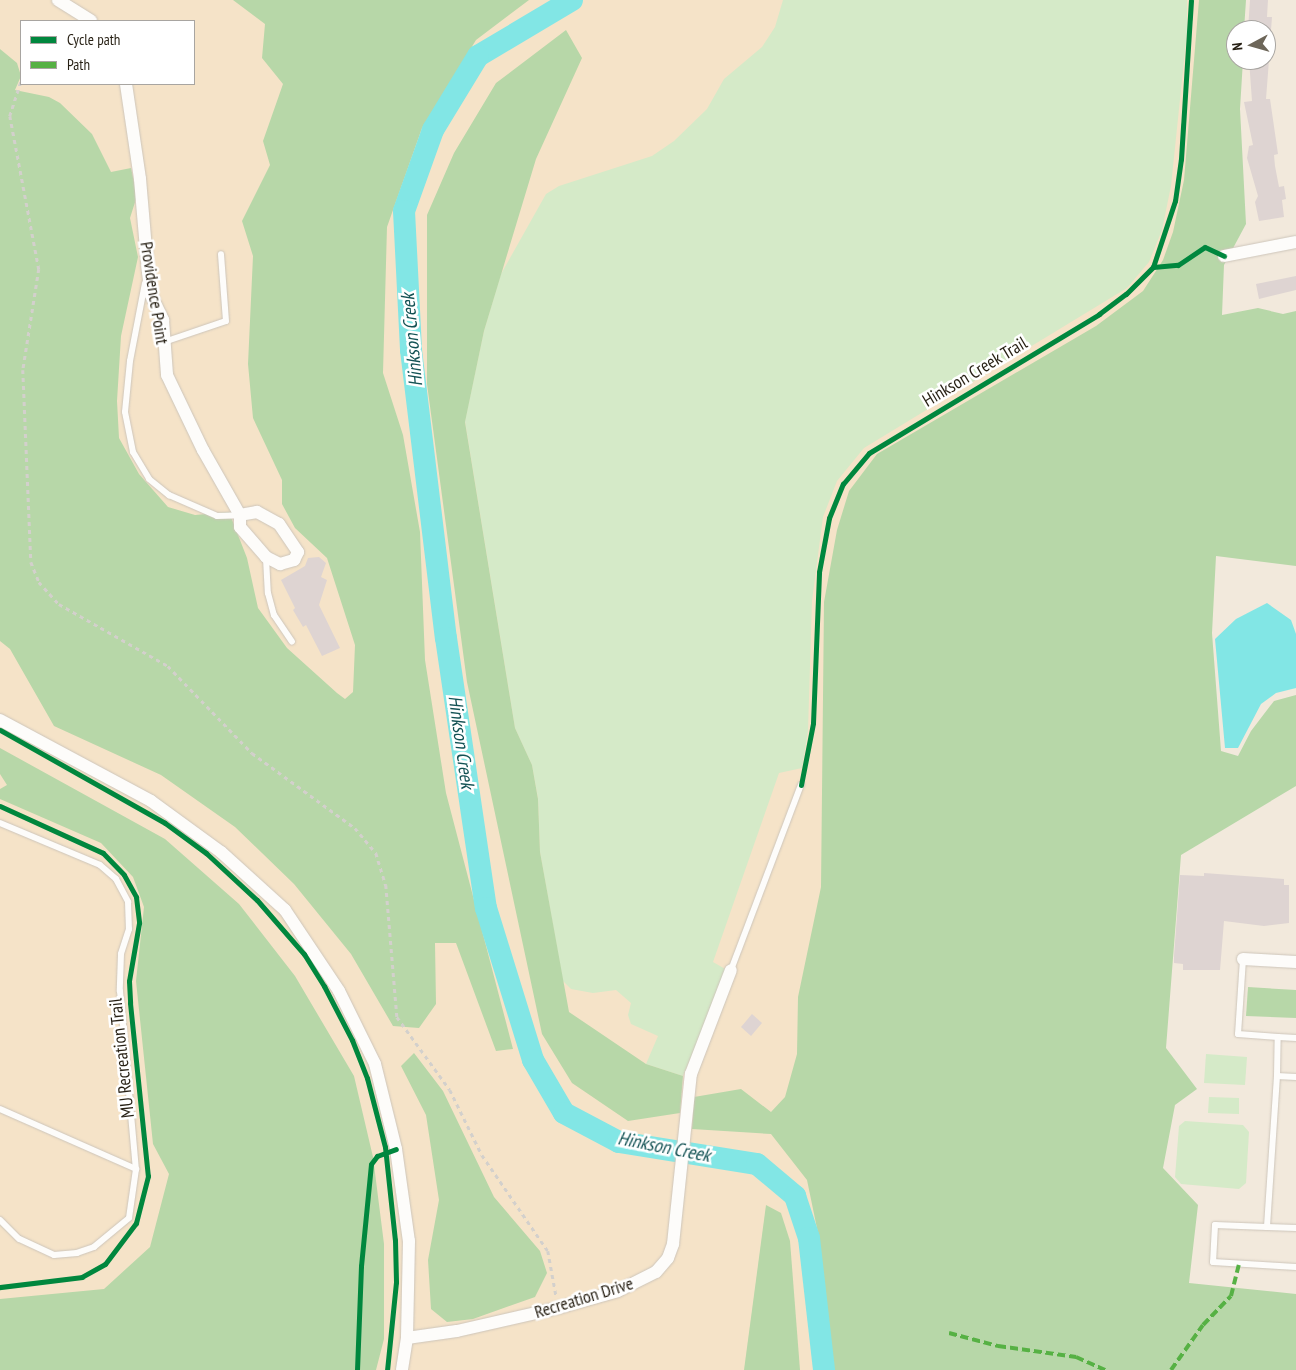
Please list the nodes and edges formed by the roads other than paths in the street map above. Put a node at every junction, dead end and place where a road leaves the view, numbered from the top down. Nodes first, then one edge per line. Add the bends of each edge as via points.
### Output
1 (58, 0) edge
2 (89, 20) edge
3 (126, 85) edge
4 (1296, 242) edge
5 (220, 254) dead end
6 (1224, 256) dead end
7 (148, 272) junction
8 (163, 343) junction
9 (240, 515) junction
10 (266, 557) junction
11 (292, 642) dead end
12 (0, 720) edge
13 (801, 785) dead end
14 (0, 823) edge
15 (1242, 959) joint
16 (1296, 962) edge
17 (730, 970) joint
18 (1278, 1037) junction
19 (1296, 1038) edge
20 (1276, 1076) junction
21 (1296, 1077) edge
22 (0, 1109) edge
23 (136, 1170) junction
24 (0, 1220) edge
25 (1267, 1227) junction
26 (1296, 1228) edge
27 (1296, 1267) edge
28 (407, 1338) junction
29 (402, 1370) edge

1 - 2 street
3 - 7 street, Providence Point via 140,179
4 - 6 street
5 - 8 lane via 226,321
7 - 8 street, Providence Point via 151,295 163,320
7 - 9 lane via 130,361 125,412 133,452 149,479 169,495 217,516
8 - 9 street, Providence Point via 167,375 203,450
9 - 10 street, Providence Point via 240,528
9 - 10 street via 257,512 278,524 298,552 287,564
10 - 11 lane via 268,593 274,615
12 - 28 street via 151,801 221,852 285,910 334,983 375,1064 396,1149 409,1241
13 - 17 lane
14 - 23 lane via 100,865 116,879 128,902 129,929 121,954 120,991
15 - 16 street
15 - 18 lane via 1238,1034
17 - 28 street, Recreation Drive via 696,1059 687,1094 673,1244 668,1258 656,1272 618,1291 558,1308 457,1331
18 - 19 lane
18 - 20 lane
20 - 21 lane
20 - 25 lane
22 - 23 lane
23 - 24 lane via 129,1218 94,1247 77,1253 54,1255 18,1239
25 - 26 lane
25 - 27 lane via 1215,1225 1213,1262
28 - 29 street

